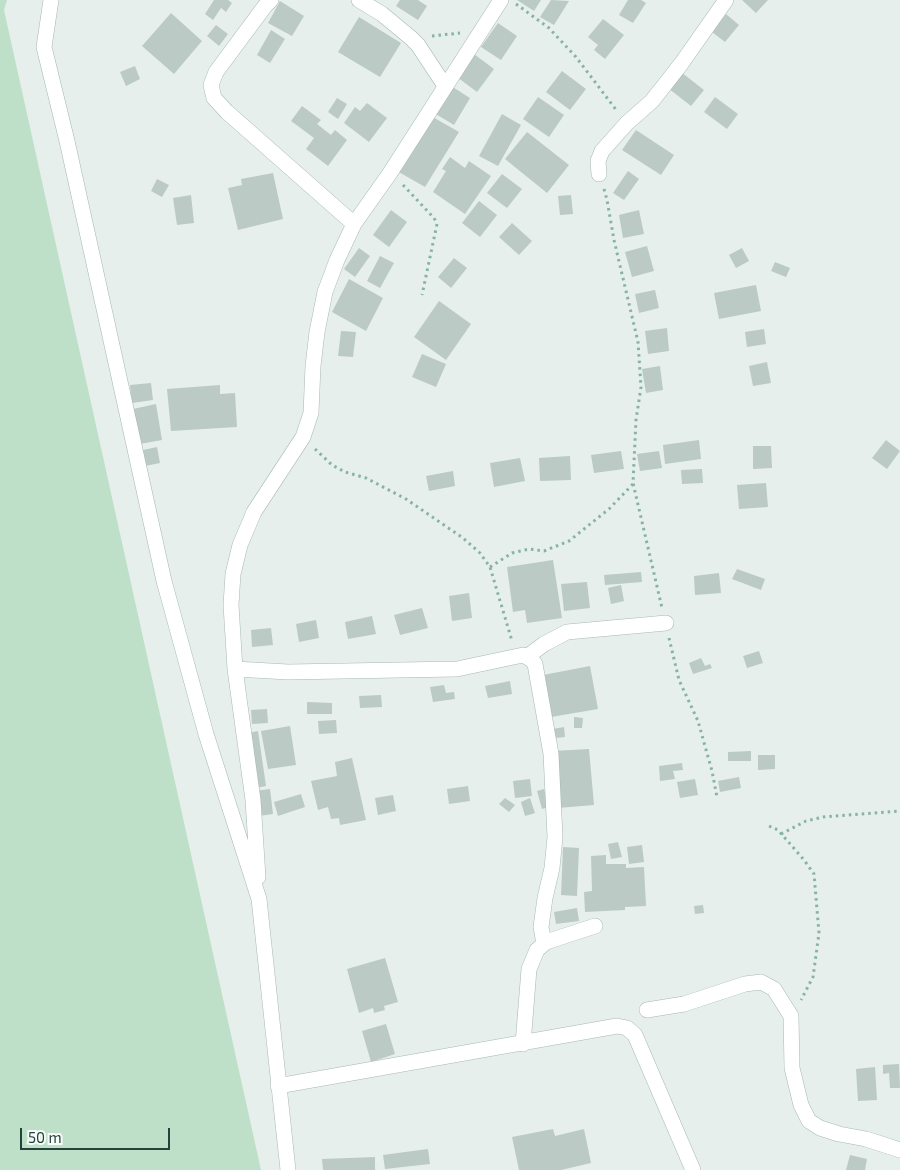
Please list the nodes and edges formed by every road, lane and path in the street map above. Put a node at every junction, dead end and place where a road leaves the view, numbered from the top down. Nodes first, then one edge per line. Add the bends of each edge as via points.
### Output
1 (51, 0) edge
2 (271, 0) edge
3 (359, 0) edge
4 (502, 0) edge
5 (511, 0) edge
6 (726, 0) edge
7 (481, 30) junction
8 (411, 38) junction
9 (445, 86) junction
10 (627, 123) junction
11 (390, 172) junction
12 (599, 174) joint
13 (354, 224) junction
14 (422, 295) dead end
15 (303, 437) junction
16 (633, 483) junction
17 (490, 567) junction
18 (666, 623) junction
19 (523, 656) junction
20 (235, 669) junction
21 (717, 797) dead end
22 (900, 811) edge
23 (769, 826) dead end
24 (781, 834) junction
25 (259, 899) junction
26 (595, 926) dead end
27 (544, 944) junction
28 (647, 1010) dead end
29 (791, 1016) junction
30 (524, 1044) junction
31 (278, 1086) junction
32 (900, 1150) edge
33 (288, 1170) edge
34 (693, 1170) edge

1 - 25 street via 44,48 164,581 206,734
2 - 13 street via 216,72 211,85 214,98
3 - 8 street
4 - 7 street
5 - 10 path via 549,28
6 - 10 street via 652,101
7 - 8 path
7 - 9 street
8 - 9 street
9 - 11 street
10 - 12 street via 602,151 598,161
11 - 13 street
11 - 14 path via 437,224
12 - 16 path via 638,342 641,387
13 - 15 street via 325,292 313,366 311,413
15 - 17 path via 332,466 366,478 439,521 480,553
15 - 20 street via 254,512 240,545 230,605
16 - 17 path via 609,509 569,542 544,551 529,549 512,553
16 - 18 path
17 - 19 path
18 - 19 street via 567,632
18 - 21 path via 679,680 698,721
19 - 20 street via 457,669 288,672
19 - 27 street via 535,664 551,754 555,837 541,927
20 - 25 street via 253,800
22 - 24 path via 823,817 806,821
23 - 24 path
24 - 29 path via 814,874 819,932 813,977
25 - 31 street
26 - 27 street
27 - 30 street via 536,950 528,969
28 - 29 street via 684,1004 761,982 774,989
29 - 32 street via 792,1068 801,1105 809,1121 820,1128
30 - 31 street
30 - 34 street via 617,1026 627,1028 635,1035
31 - 33 street

